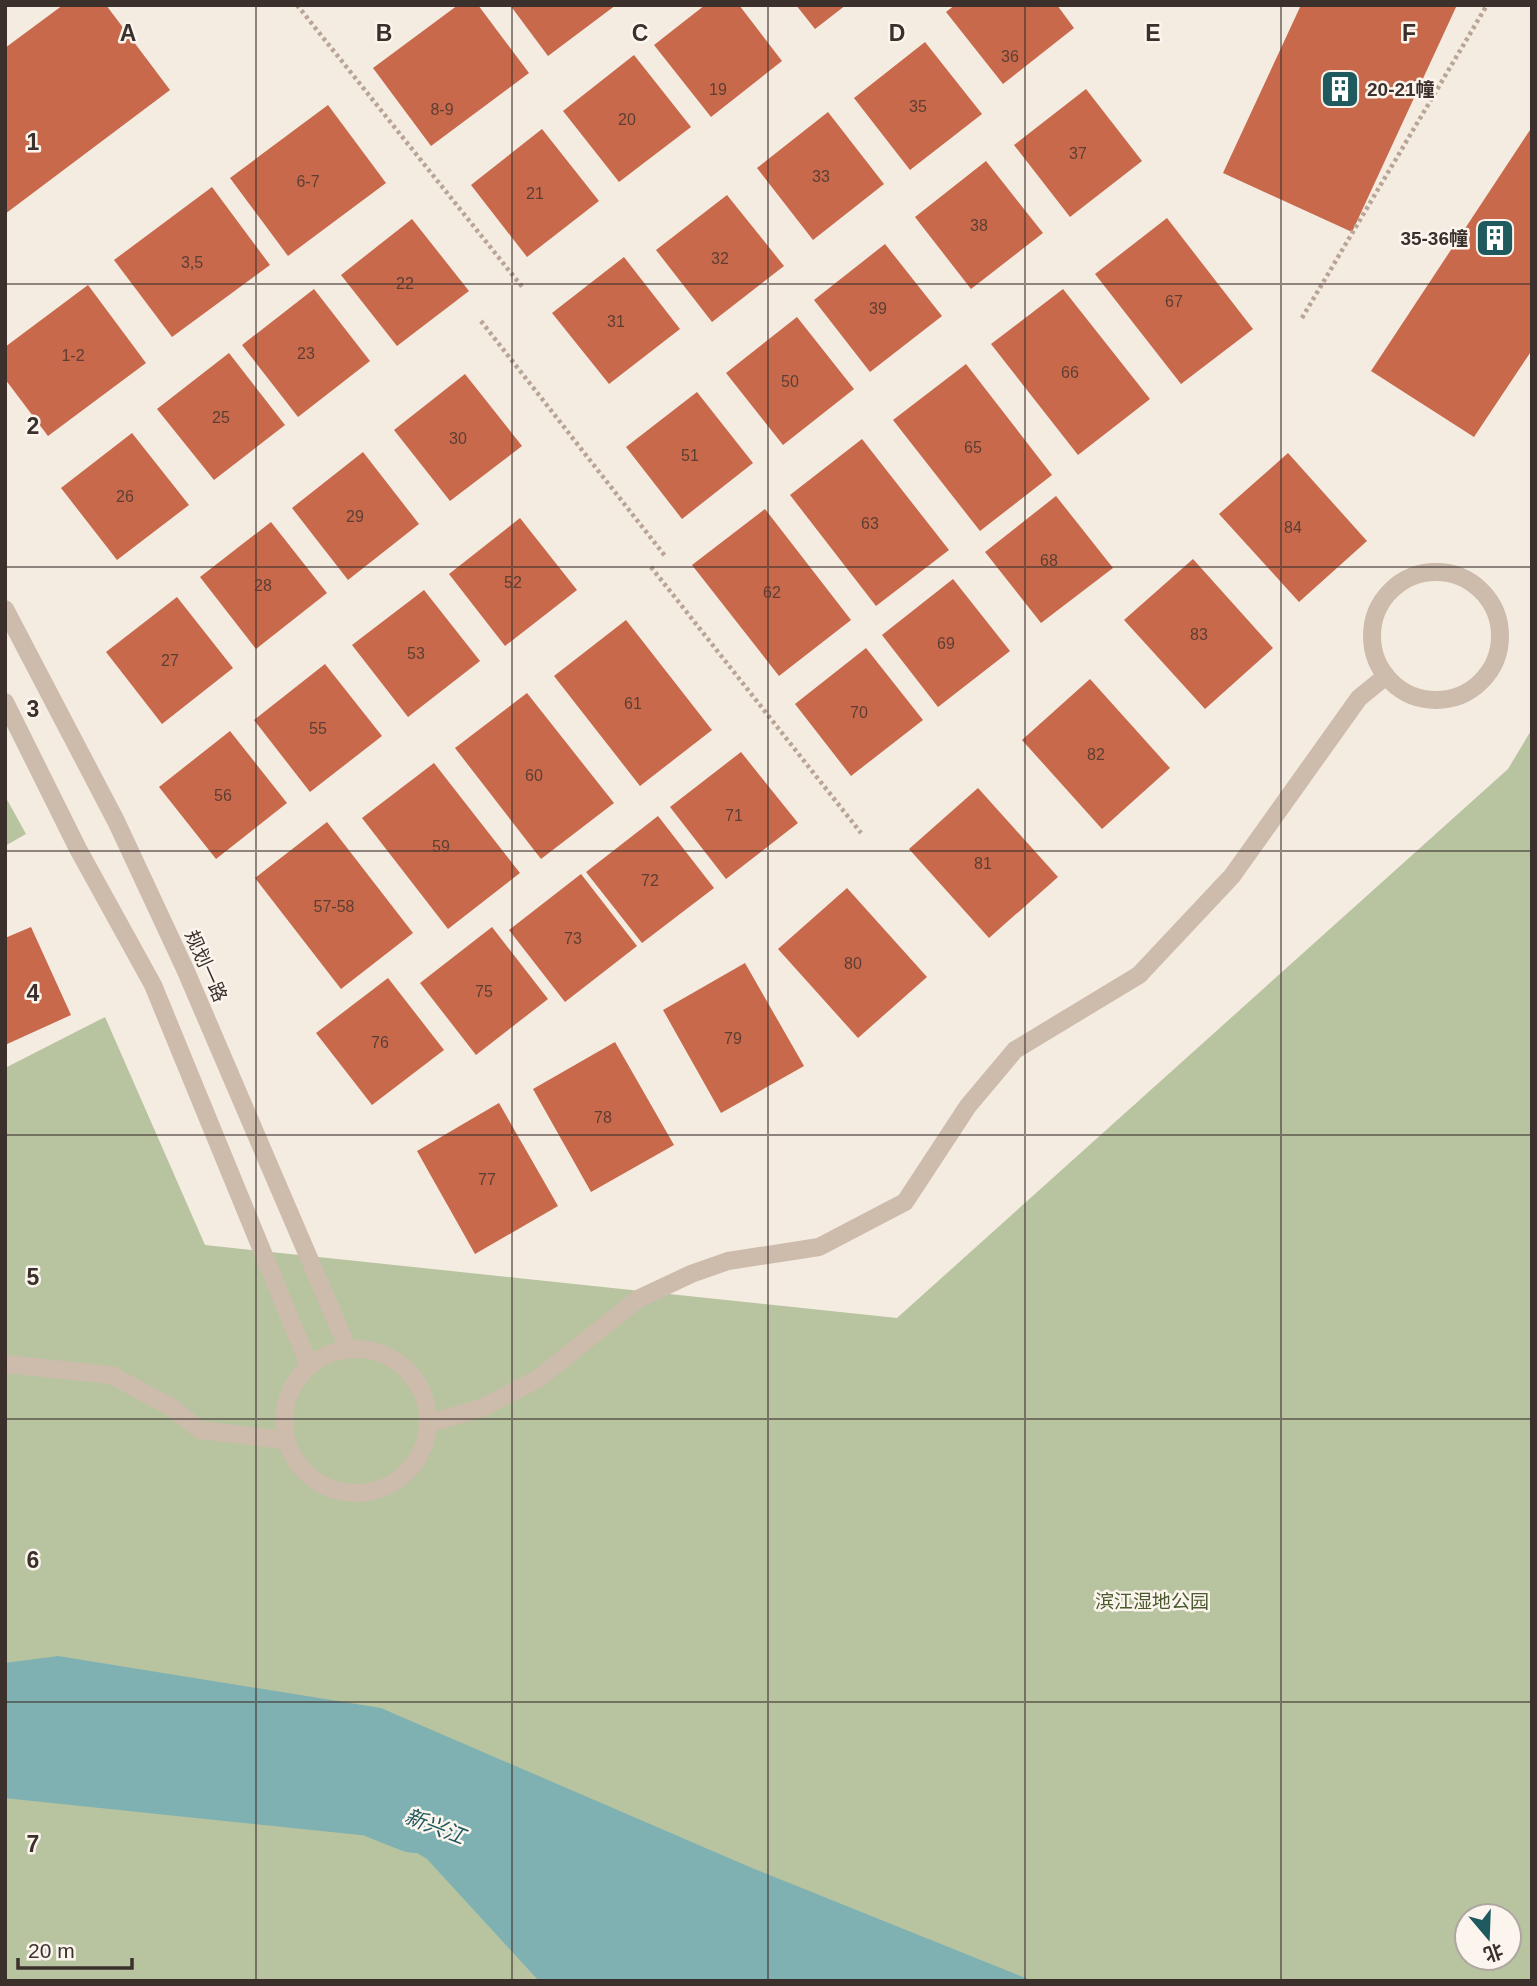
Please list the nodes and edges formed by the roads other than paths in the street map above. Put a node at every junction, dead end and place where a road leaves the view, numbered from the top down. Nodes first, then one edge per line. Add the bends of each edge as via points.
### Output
1 (5, 609) edge
2 (1385, 676) junction
3 (5, 702) edge
4 (348, 1349) junction
5 (5, 1364) edge
6 (309, 1365) junction
7 (429, 1423) junction
8 (285, 1440) junction

1 - 4 street, 规划一路 via 116,821 185,969
2 - 2 street via 1415,697 1433,700 1452,698 1483,680 1500,648 1496,612 1487,595 1465,579 1439,571 1404,580 1378,607 1373,624 1374,651
2 - 7 street via 1359,698 1233,876 1139,975 1015,1050 968,1106 905,1202 820,1247 728,1261 691,1274 638,1299 539,1378 482,1408
3 - 6 street via 153,985
4 - 6 street
4 - 7 street via 368,1349 405,1367 418,1383
5 - 8 street via 111,1375 171,1407 201,1430
6 - 8 street via 286,1399
7 - 8 street via 416,1462 384,1488 364,1493 343,1492 315,1480 293,1459

